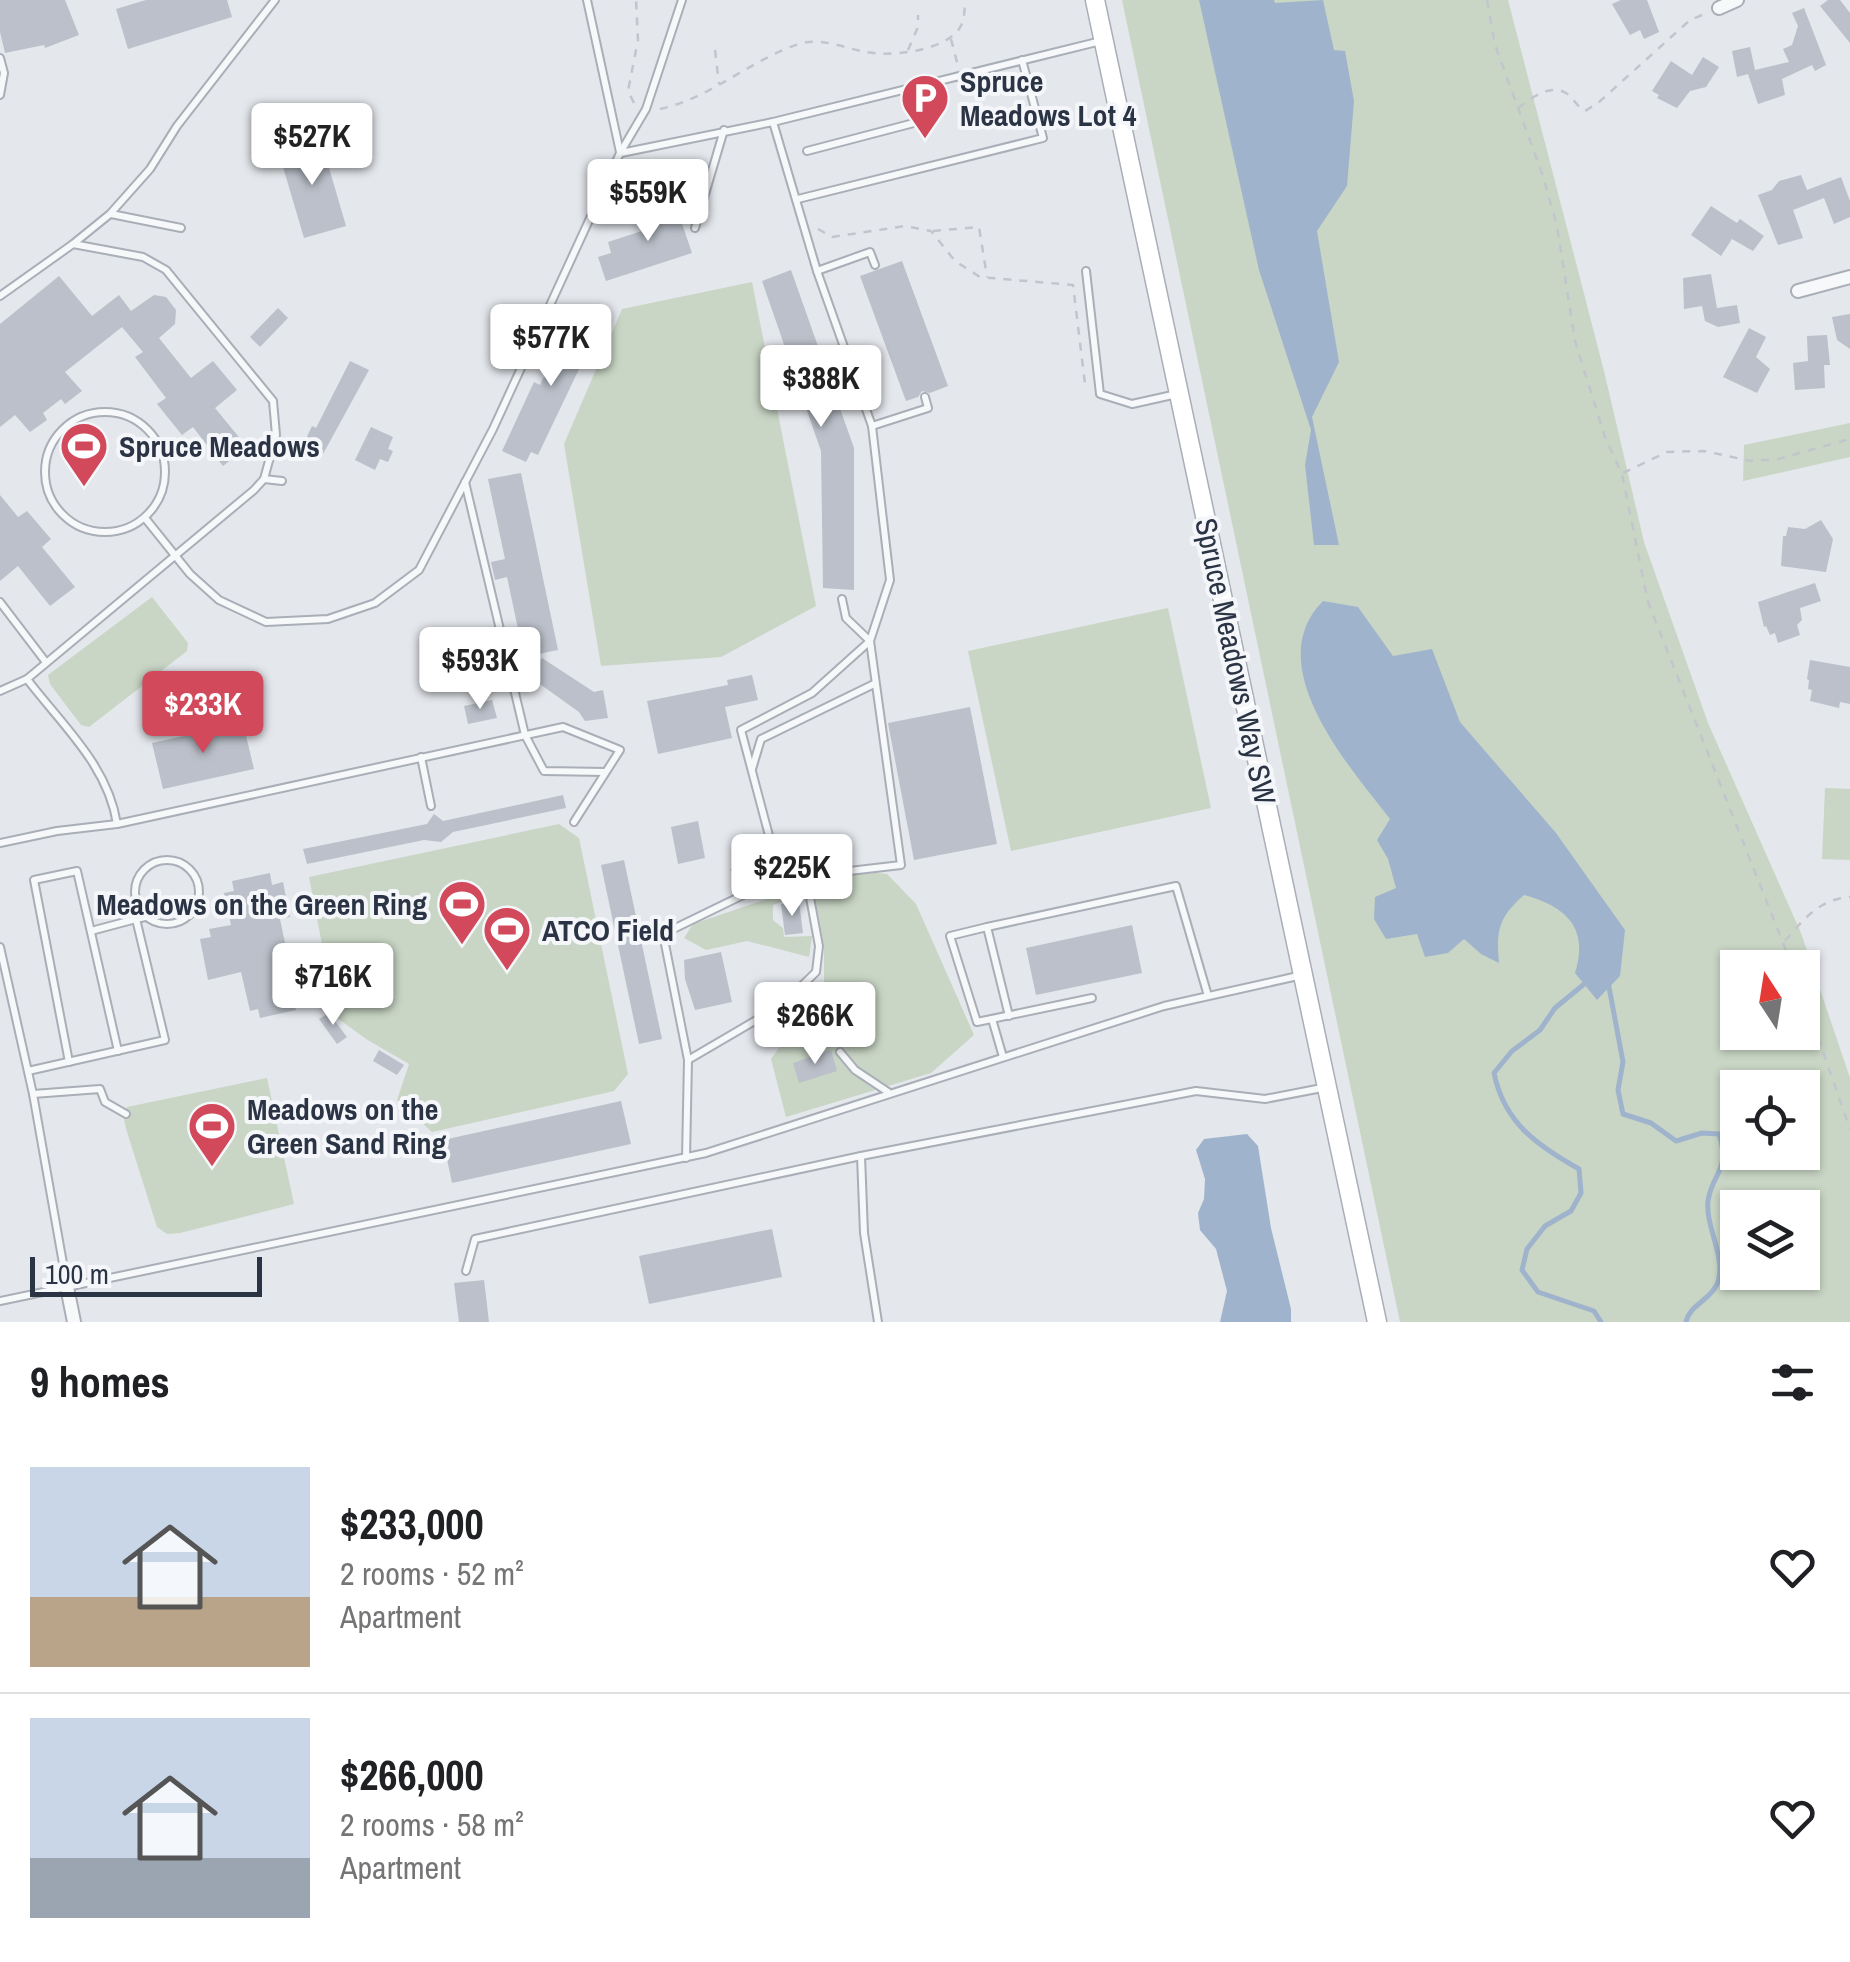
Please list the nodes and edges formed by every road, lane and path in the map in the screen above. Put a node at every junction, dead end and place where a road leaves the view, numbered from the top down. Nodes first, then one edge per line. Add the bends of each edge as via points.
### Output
1 (274, 0) edge
2 (586, 0) edge
3 (636, 0) edge
4 (682, 0) edge
5 (965, 0) edge
6 (1095, 0) edge
7 (1487, 0) edge
8 (1737, 0) edge
9 (1719, 8) joint
10 (918, 15) dead end
11 (950, 38) junction
12 (1102, 40) junction
13 (715, 50) dead end
14 (908, 52) junction
15 (0, 58) edge
16 (1022, 60) junction
17 (959, 70) dead end
18 (719, 85) junction
19 (921, 86) junction
20 (0, 95) edge
21 (646, 108) junction
22 (1517, 110) junction
23 (773, 122) junction
24 (724, 130) junction
25 (807, 151) dead end
26 (620, 153) junction
27 (798, 199) junction
28 (110, 214) junction
29 (803, 220) junction
30 (181, 228) dead end
31 (696, 228) dead end
32 (931, 231) junction
33 (73, 244) junction
34 (876, 265) dead end
35 (817, 271) junction
36 (1086, 271) dead end
37 (1850, 277) edge
38 (987, 278) junction
39 (1798, 290) dead end
40 (0, 296) edge
41 (1085, 384) dead end
42 (1178, 394) junction
43 (925, 397) dead end
44 (872, 426) junction
45 (1850, 438) edge
46 (1622, 474) junction
47 (264, 480) junction
48 (282, 480) dead end
49 (466, 482) junction
50 (145, 518) junction
51 (175, 556) junction
52 (842, 599) dead end
53 (0, 602) edge
54 (870, 641) junction
55 (45, 661) junction
56 (27, 679) junction
57 (875, 684) junction
58 (0, 692) edge
59 (524, 735) junction
60 (421, 757) junction
61 (752, 770) junction
62 (606, 772) junction
63 (431, 806) dead end
64 (574, 822) dead end
65 (117, 824) junction
66 (0, 843) edge
67 (806, 876) junction
68 (780, 878) junction
69 (1850, 897) edge
70 (140, 918) junction
71 (986, 927) junction
72 (90, 931) junction
73 (1784, 942) junction
74 (0, 948) edge
75 (1787, 950) edge
76 (1304, 974) junction
77 (1208, 996) junction
78 (1092, 998) dead end
79 (1009, 1016) junction
80 (992, 1019) junction
81 (1820, 1043) edge
82 (118, 1051) junction
83 (840, 1052) dead end
84 (1002, 1056) junction
85 (688, 1060) junction
86 (70, 1062) junction
87 (28, 1071) junction
88 (1328, 1087) junction
89 (889, 1093) junction
90 (34, 1094) junction
91 (126, 1114) dead end
92 (1850, 1129) edge
93 (861, 1156) junction
94 (686, 1158) junction
95 (466, 1271) dead end
96 (68, 1287) junction
97 (0, 1302) edge
98 (74, 1322) edge
99 (878, 1322) edge
100 (1377, 1322) edge

1 - 28 lane
2 - 26 lane
3 - 21 path via 638,40 628,92
4 - 21 lane
5 - 11 path via 961,28
6 - 12 main road, Spruce Meadows Way SW
7 - 22 path
8 - 9 street
9 - 22 path via 1690,20 1585,110 1554,90
10 - 14 path
11 - 14 path
11 - 17 path
12 - 16 lane
12 - 42 main road, Spruce Meadows Way SW
13 - 18 path
14 - 18 path via 805,42
15 - 20 lane
16 - 19 lane
16 - 27 lane via 1043,138
18 - 21 path via 671,107
19 - 23 lane
19 - 25 lane via 929,119
21 - 26 lane
22 - 46 path via 1557,226 1575,341
23 - 24 lane
23 - 27 lane
24 - 26 lane
24 - 31 lane
26 - 49 lane
27 - 29 lane
28 - 30 lane
28 - 33 lane
29 - 32 path via 832,236 905,226
29 - 35 lane
32 - 38 path via 955,261
32 - 38 path via 980,227
33 - 40 lane
33 - 47 lane via 143,257 166,270 273,401 276,435
34 - 35 lane via 870,252
35 - 44 lane
36 - 42 lane via 1100,394 1132,404
37 - 39 street
38 - 41 path via 1073,285
42 - 76 main road, Spruce Meadows Way SW
43 - 44 lane via 928,408
44 - 54 lane via 890,580
45 - 46 path via 1752,461 1667,452
46 - 73 path via 1648,602
47 - 48 lane
47 - 51 lane
49 - 51 lane via 419,570 375,603 328,620 266,622 220,600
49 - 59 lane
50 - 50 lane via 164,485 160,448 150,432 136,420 99,412 63,428 44,465 49,495 67,520 106,533
50 - 51 lane
51 - 55 lane
52 - 54 lane via 846,618
53 - 55 lane
54 - 57 lane
54 - 61 lane via 812,692 741,730
55 - 56 lane
56 - 58 lane
56 - 65 lane via 90,758
57 - 61 lane via 761,739
57 - 67 lane via 901,865
59 - 60 lane
59 - 62 lane via 544,771
59 - 62 lane via 564,727 620,750
60 - 63 lane
60 - 65 lane
61 - 68 lane
62 - 64 lane
65 - 66 lane
67 - 68 lane
67 - 85 lane via 819,946 816,972 782,1005
68 - 85 lane via 664,934
69 - 73 path via 1812,910
70 - 70 lane via 165,925 186,918 198,901 192,872 175,862 146,867 135,886
70 - 72 lane
70 - 82 lane via 166,1040
71 - 77 lane via 1176,886
71 - 79 lane
71 - 80 lane via 950,936 977,1022
72 - 82 lane
72 - 86 lane via 77,872 34,880
73 - 75 path
74 - 87 lane
76 - 77 lane
76 - 88 main road, Spruce Meadows Way SW
77 - 84 lane
78 - 79 lane
79 - 80 lane
80 - 84 lane
81 - 92 path
82 - 86 lane
83 - 89 lane
84 - 89 lane
85 - 94 lane
86 - 87 lane
87 - 90 lane
88 - 93 lane via 1265,1099 1196,1091
88 - 100 main road, Spruce Meadows Way SW
89 - 94 lane
90 - 91 lane via 100,1089 104,1102
90 - 96 lane
93 - 95 lane via 475,1239
93 - 99 lane
94 - 96 lane
96 - 97 lane
96 - 98 street

